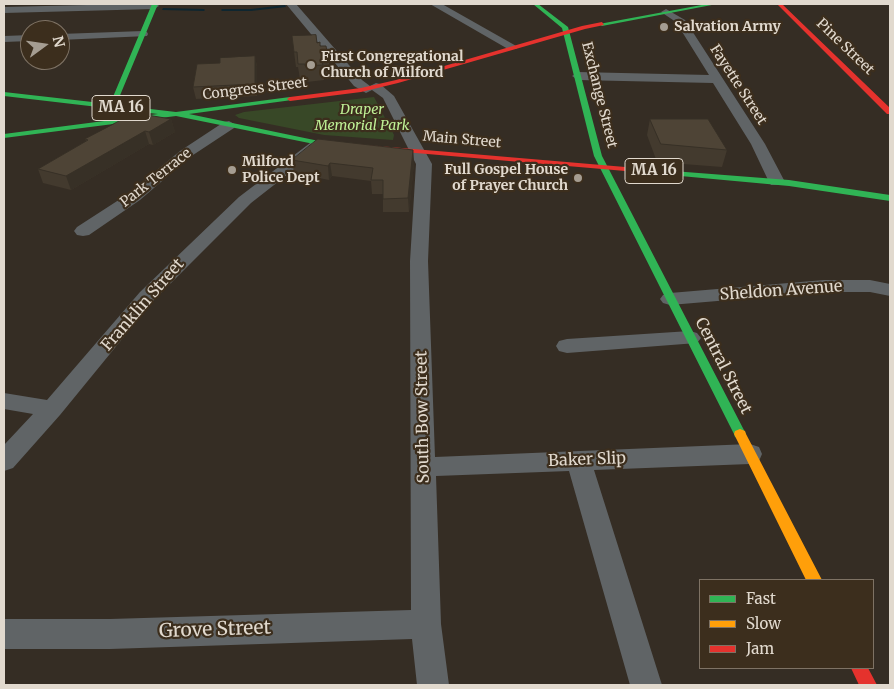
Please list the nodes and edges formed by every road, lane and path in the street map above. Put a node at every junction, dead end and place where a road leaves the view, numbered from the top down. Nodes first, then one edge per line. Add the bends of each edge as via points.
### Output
1 (291, 4) edge
2 (435, 4) edge
3 (535, 4) edge
4 (714, 4) edge
5 (779, 4) edge
6 (154, 5) edge
7 (4, 10) edge
8 (666, 12) junction
9 (567, 31) junction
10 (143, 34) junction
11 (70, 37) edge
12 (20, 38) edge
13 (4, 39) edge
14 (512, 48) junction
15 (578, 76) junction
16 (716, 79) junction
17 (371, 88) junction
18 (4, 94) edge
19 (112, 107) junction
20 (890, 112) edge
21 (178, 114) junction
22 (229, 125) junction
23 (4, 136) edge
24 (319, 143) junction
25 (417, 152) junction
26 (603, 167) junction
27 (777, 182) junction
28 (890, 198) edge
29 (83, 231) dead end
30 (890, 290) edge
31 (670, 299) junction
32 (690, 338) junction
33 (567, 346) dead end
34 (4, 401) edge
35 (52, 409) junction
36 (750, 454) junction
37 (4, 461) edge
38 (579, 461) junction
39 (424, 467) junction
40 (813, 579) edge
41 (426, 624) junction
42 (4, 634) edge
43 (860, 669) edge
44 (433, 685) edge
45 (646, 685) edge
46 (868, 685) edge

1 - 17 street, South Bow Street via 358,83
2 - 14 street
3 - 9 main road via 564,24
4 - 8 main road, Congress Street
5 - 20 main road, Pine Street
6 - 7 street
6 - 10 main road
8 - 9 main road, Congress Street
8 - 16 street, Fayette Street via 680,20
9 - 14 main road, Congress Street
9 - 15 main road, Exchange Street
10 - 11 street
10 - 19 main road
12 - 13 street
14 - 17 main road, Congress Street
15 - 16 street
15 - 26 main road, Exchange Street
16 - 27 street, Fayette Street via 758,144
17 - 21 main road, Congress Street
17 - 25 street, South Bow Street via 388,96
18 - 19 main road, Main Street / MA 16
19 - 21 main road, Main Street / MA 16
21 - 22 main road, Main Street / MA 16
21 - 23 main road
22 - 24 main road, Main Street / MA 16
22 - 29 street, Park Terrace
24 - 25 main road, Main Street / MA 16
24 - 35 street, Franklin Street via 245,200 205,238 147,296
25 - 26 main road, Main Street / MA 16
25 - 39 street, South Bow Street via 424,164 419,261
26 - 27 main road, Main Street / MA 16
26 - 31 main road, Central Street
27 - 28 main road, Main Street / MA 16
30 - 31 street, Sheldon Avenue via 870,286 824,286
31 - 32 main road, Central Street
32 - 33 street
32 - 36 main road, Central Street
34 - 35 street
35 - 37 street, Franklin Street
36 - 38 street, Baker Slip
36 - 40 main road, Central Street
38 - 39 street, Baker Slip
38 - 45 street
39 - 41 street, South Bow Street
41 - 42 street, Grove Street via 110,634
41 - 44 street, South Bow Street
43 - 46 main road

